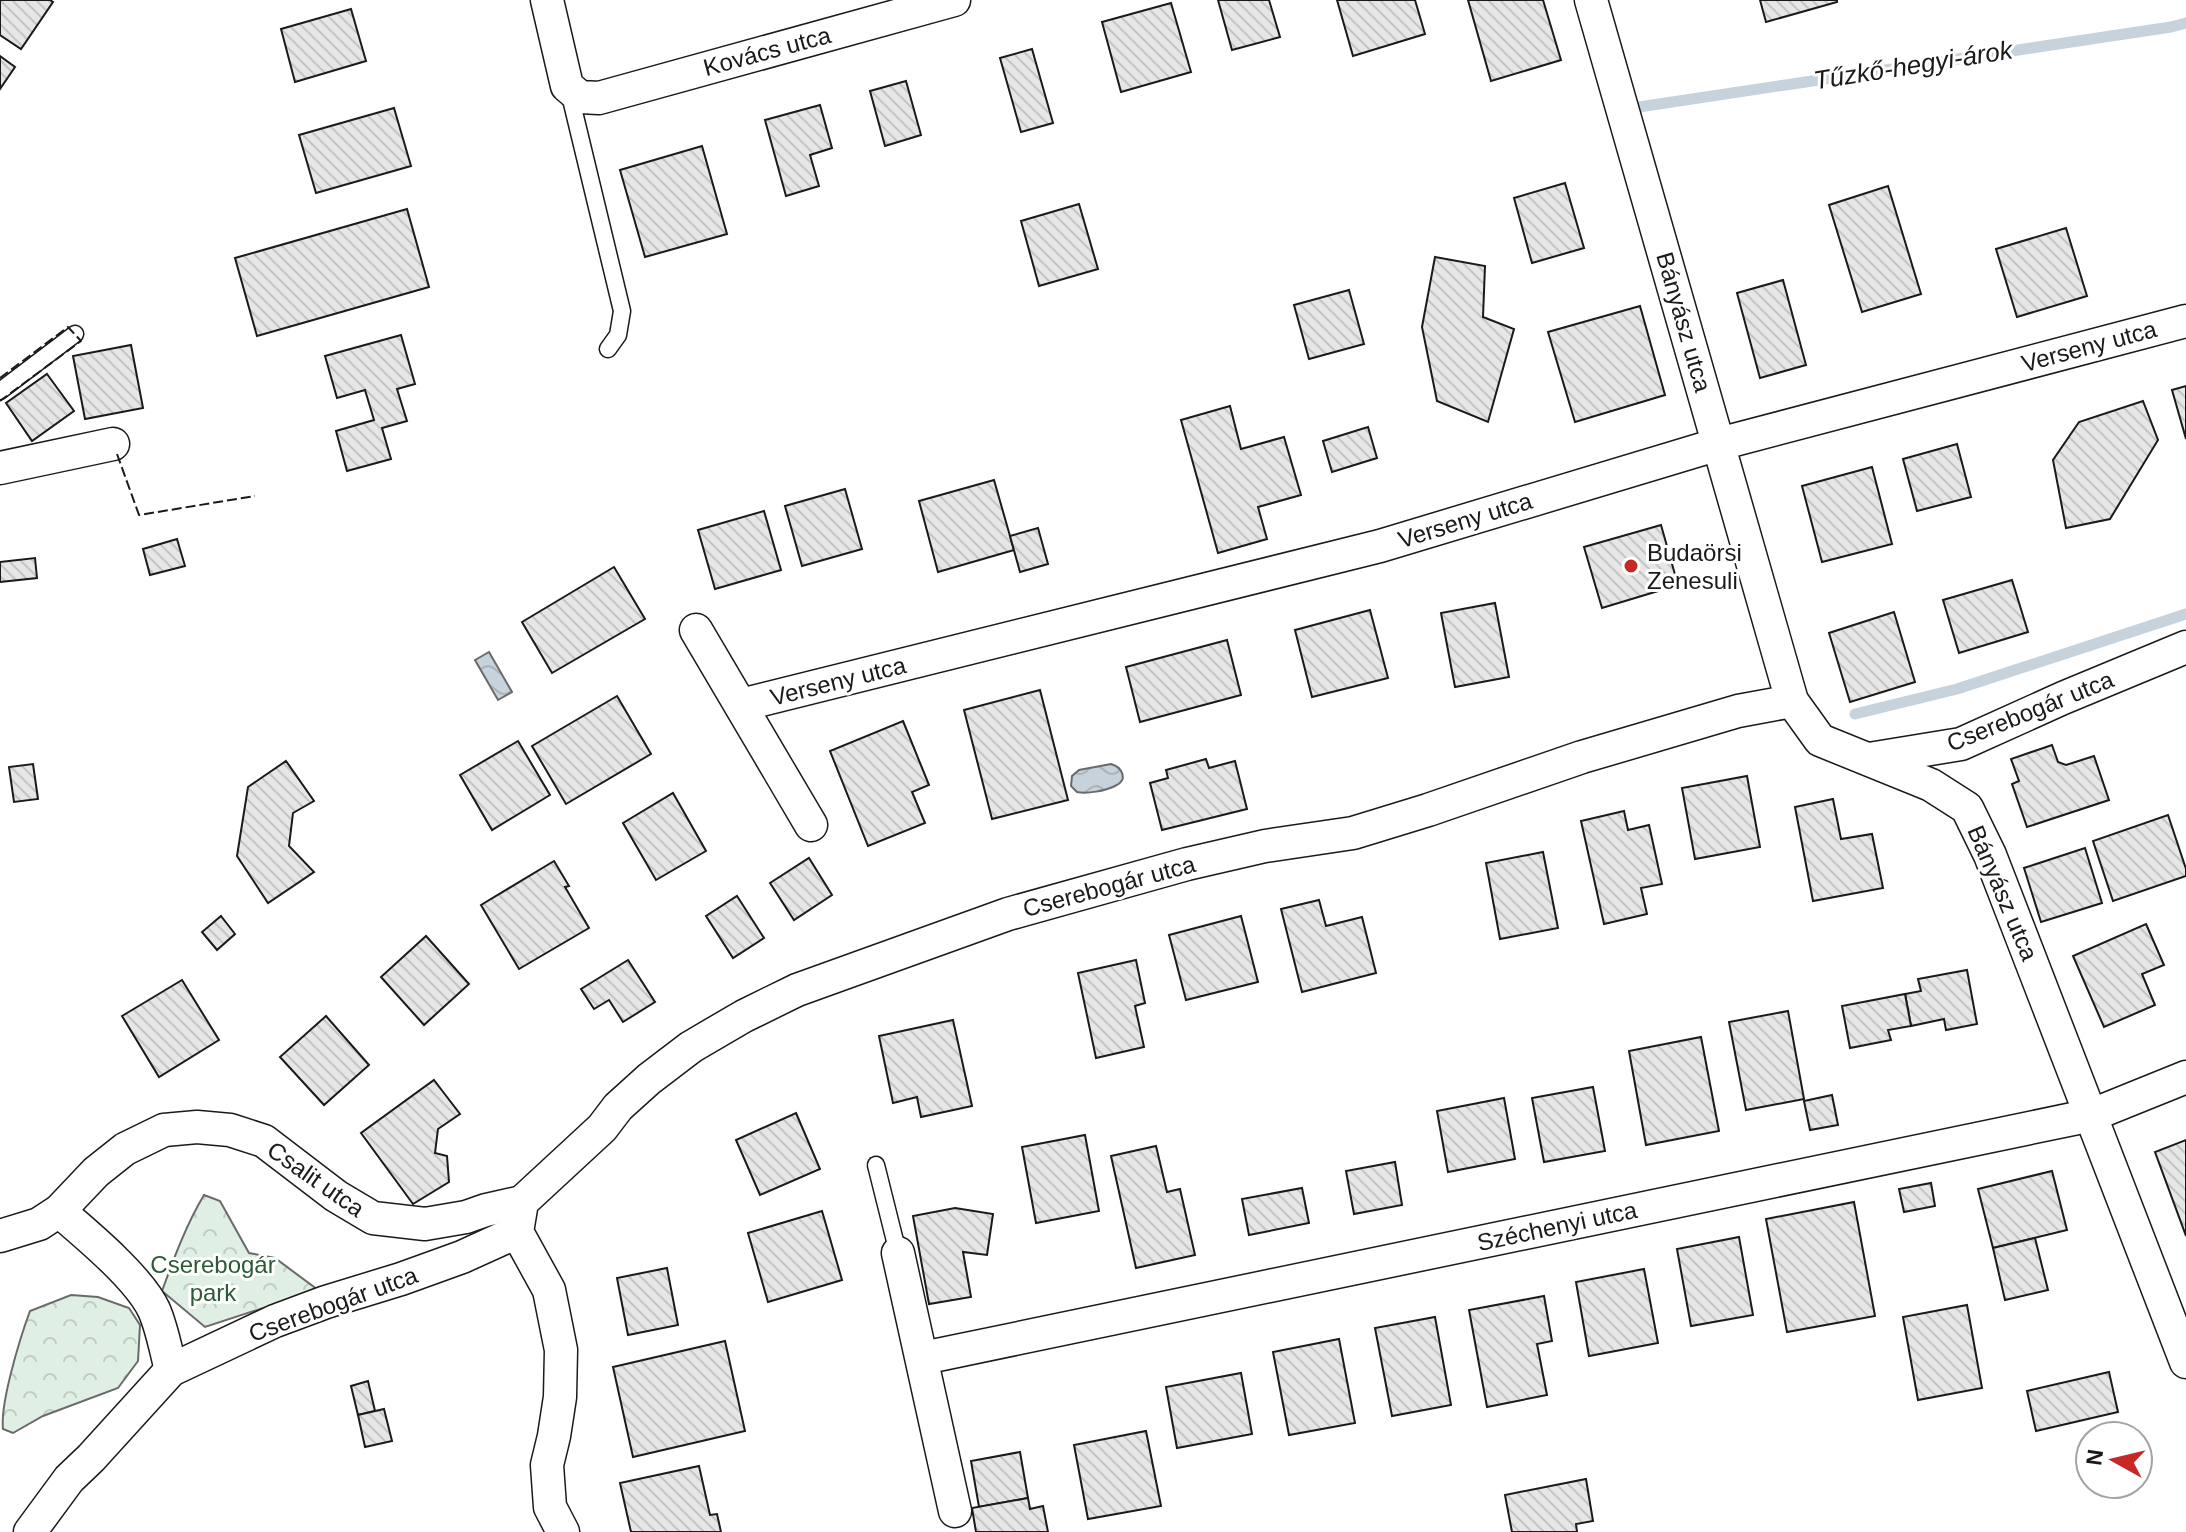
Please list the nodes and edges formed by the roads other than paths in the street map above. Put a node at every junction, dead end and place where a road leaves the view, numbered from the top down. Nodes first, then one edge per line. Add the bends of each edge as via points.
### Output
1 (547, 0) edge
2 (954, 0) edge
3 (1591, 0) edge
4 (574, 92) junction
5 (2186, 321) edge
6 (75, 334) dead end
7 (608, 349) dead end
8 (0, 391) edge
9 (113, 444) dead end
10 (1719, 444) junction
11 (0, 468) edge
12 (696, 630) dead end
13 (2186, 647) edge
14 (1792, 701) junction
15 (741, 705) junction
16 (1869, 759) junction
17 (811, 825) dead end
18 (2186, 1077) edge
19 (2092, 1115) junction
20 (876, 1165) dead end
21 (59, 1211) junction
22 (520, 1217) junction
23 (0, 1236) edge
24 (898, 1253) joint
25 (923, 1358) junction
26 (2186, 1362) edge
27 (171, 1370) junction
28 (955, 1511) dead end
29 (30, 1532) edge
30 (563, 1532) edge

1 - 4 street
2 - 4 street, Kovács utca via 599,98
3 - 10 street, Bányász utca
4 - 7 lane via 622,311 618,335
5 - 10 street, Verseny utca
6 - 8 lane
9 - 11 street
10 - 14 street, Bányász utca
10 - 15 street, Verseny utca via 1380,546
12 - 15 street, Verseny utca
13 - 16 street, Cserebogár utca via 1961,744
14 - 16 street, Bányász utca via 1820,740
14 - 22 street, Cserebogár utca via 1738,711 1597,753 1353,833 1265,846 1051,901 797,990 691,1047 649,1079
15 - 17 street, Verseny utca
16 - 19 street, Bányász utca via 1931,785 1967,808
18 - 19 street, Széchenyi utca
19 - 25 street, Széchenyi utca
19 - 26 street, Bányász utca
20 - 24 lane
21 - 22 street, Csalit utca via 125,1149 164,1130 197,1127 264,1141 373,1218 425,1224 486,1210
21 - 23 street, Csalit utca via 39,1224
21 - 27 street via 93,1240 154,1310
22 - 27 street, Cserebogár utca via 462,1257 275,1321
22 - 30 street via 549,1290 561,1350 560,1397 547,1465 550,1507
24 - 25 street
25 - 28 street
27 - 29 street, Cserebogár utca via 69,1479

